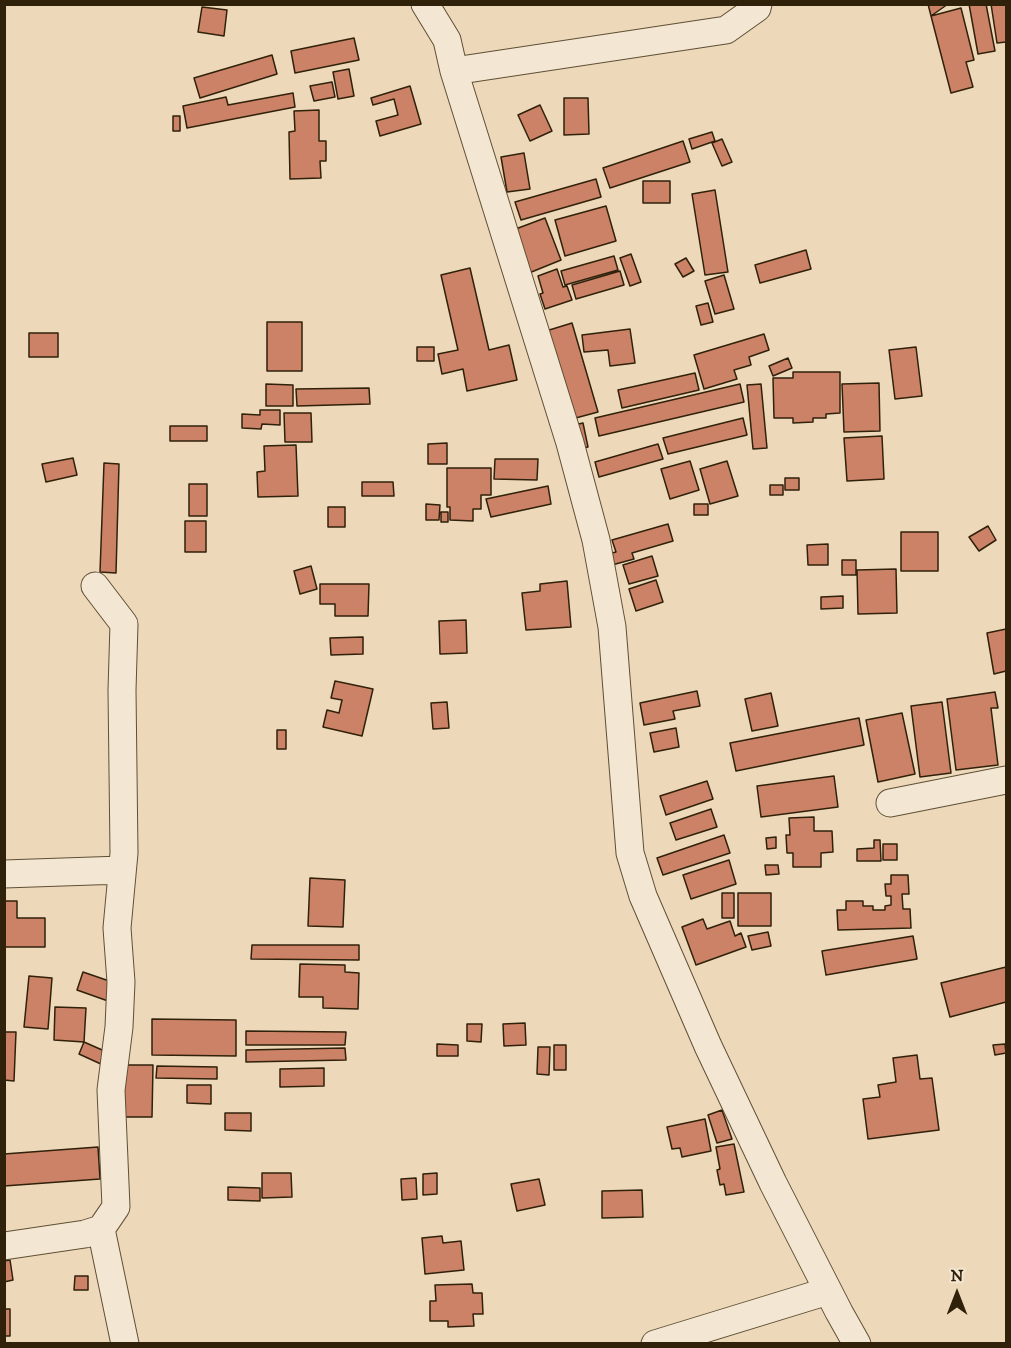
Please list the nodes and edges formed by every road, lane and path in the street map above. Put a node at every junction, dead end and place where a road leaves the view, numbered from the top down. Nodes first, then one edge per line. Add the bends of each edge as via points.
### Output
1 (425, 4) edge
2 (758, 4) edge
3 (454, 71) junction
4 (95, 586) dead end
5 (1006, 780) edge
6 (890, 803) dead end
7 (122, 870) junction
8 (4, 874) edge
9 (101, 1229) junction
10 (4, 1246) edge
11 (828, 1291) junction
12 (124, 1344) edge
13 (656, 1344) edge
14 (857, 1344) edge

1 - 3 street via 447,40
2 - 3 street via 726,30
3 - 11 street via 570,443 596,540 612,627 630,853 643,896 708,1046
4 - 7 street via 124,624
5 - 6 street
7 - 8 street
7 - 9 street via 117,928 121,982 111,1090 116,1207
9 - 10 street
9 - 12 street
11 - 13 street
11 - 14 street

